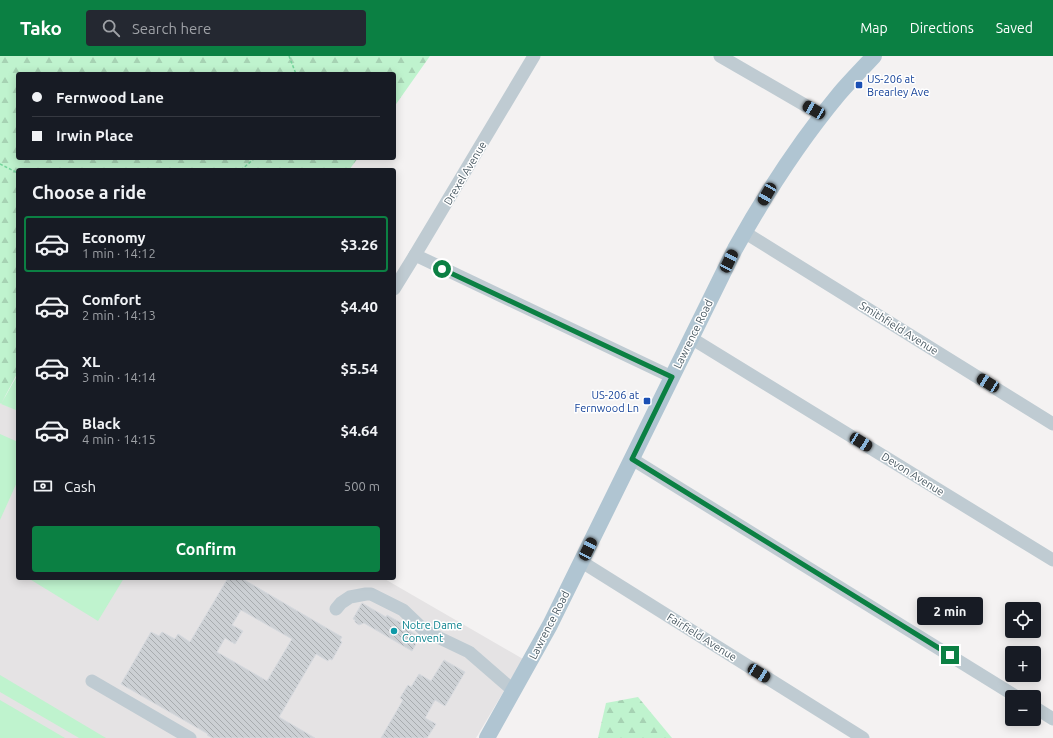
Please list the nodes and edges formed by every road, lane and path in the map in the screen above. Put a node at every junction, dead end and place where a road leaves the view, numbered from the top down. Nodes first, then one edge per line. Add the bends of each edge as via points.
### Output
1 (289, 56) edge
2 (534, 56) edge
3 (720, 56) edge
4 (874, 56) edge
5 (295, 72) edge
6 (822, 115) junction
7 (253, 160) edge
8 (0, 164) edge
9 (243, 168) edge
10 (16, 172) edge
11 (744, 232) junction
12 (415, 255) junction
13 (396, 286) edge
14 (691, 338) junction
15 (672, 377) junction
16 (1053, 424) edge
17 (632, 459) junction
18 (1053, 560) edge
19 (582, 562) junction
20 (336, 609) dead end
21 (92, 681) dead end
22 (1006, 690) edge
23 (514, 691) junction
24 (1041, 712) edge
25 (1053, 719) edge
26 (844, 733) edge
27 (190, 738) edge
28 (487, 738) edge
29 (863, 738) edge

1 - 5 path
2 - 12 street, Drexel Avenue
3 - 6 street
4 - 6 main road, Lawrence Road
6 - 11 main road, Lawrence Road via 793,154
7 - 9 path
8 - 10 path
11 - 14 main road, Lawrence Road
11 - 16 street, Smithfield Avenue
12 - 13 street, Drexel Avenue
12 - 15 street
14 - 15 main road, Lawrence Road
14 - 18 street, Devon Avenue
15 - 17 main road, Lawrence Road
17 - 19 main road, Lawrence Road
17 - 22 street
19 - 23 main road, Lawrence Road
19 - 26 street, Fairfield Avenue
20 - 23 street via 350,597 366,594 376,596 403,610 425,631 469,652
21 - 27 street
23 - 28 main road, Lawrence Road
24 - 25 street
26 - 29 street, Fairfield Avenue

